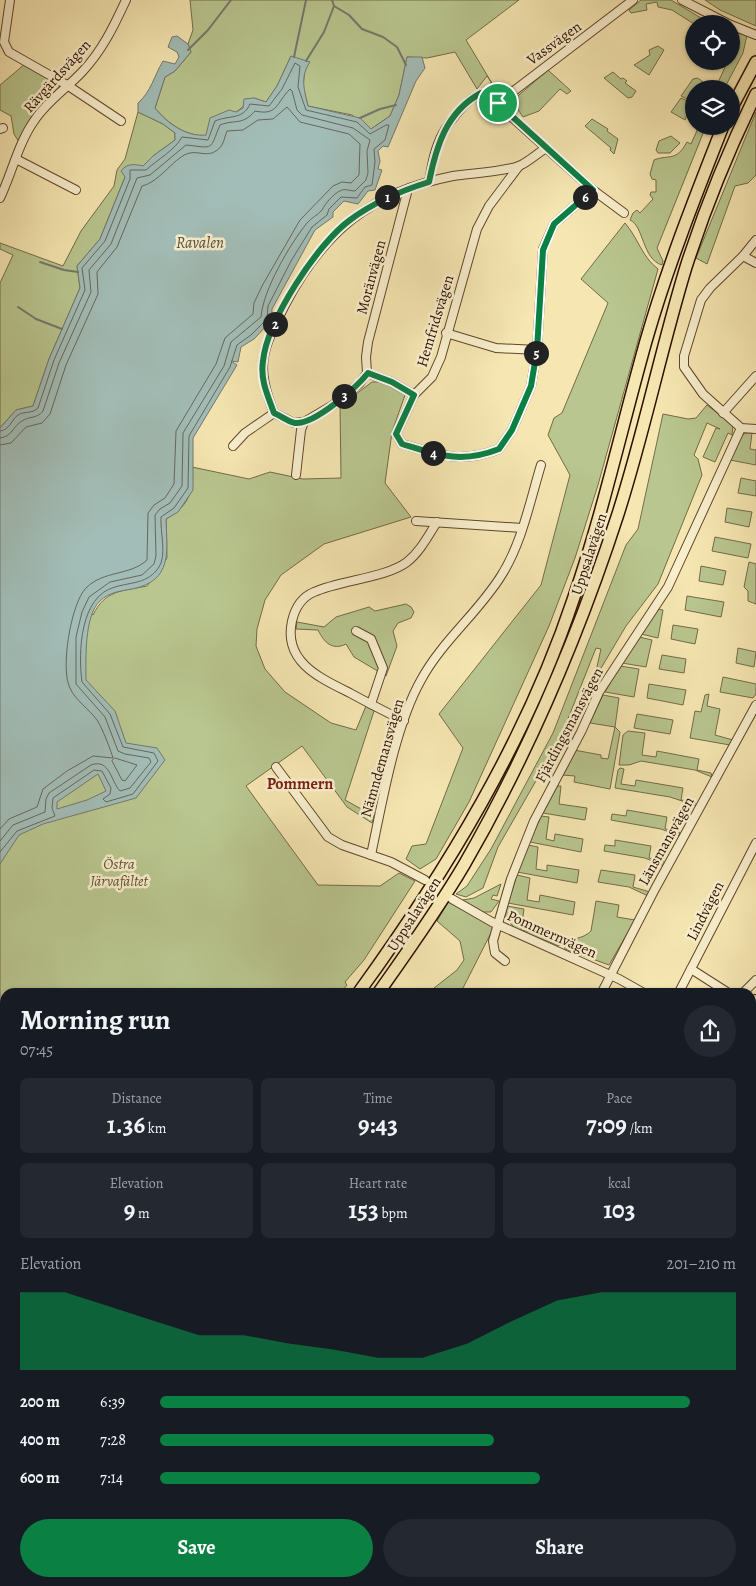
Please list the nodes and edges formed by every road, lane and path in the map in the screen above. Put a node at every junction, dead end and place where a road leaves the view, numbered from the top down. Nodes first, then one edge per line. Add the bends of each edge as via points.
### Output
1 (10, 0) edge
2 (126, 0) edge
3 (633, 0) edge
4 (686, 1) edge
5 (713, 15) edge
6 (740, 29) edge
7 (754, 35) edge
8 (756, 62) edge
9 (67, 85) junction
10 (740, 92) edge
11 (756, 94) edge
12 (498, 103) junction
13 (121, 121) dead end
14 (720, 135) edge
15 (546, 148) junction
16 (16, 159) junction
17 (519, 166) junction
18 (4, 181) edge
19 (429, 182) junction
20 (408, 189) junction
21 (76, 190) dead end
22 (593, 190) junction
23 (0, 198) edge
24 (624, 213) dead end
25 (756, 240) edge
26 (743, 256) junction
27 (756, 263) edge
28 (446, 333) junction
29 (537, 350) junction
30 (368, 373) junction
31 (756, 376) edge
32 (414, 395) junction
33 (274, 413) junction
34 (723, 413) junction
35 (304, 422) junction
36 (741, 428) junction
37 (756, 429) edge
38 (233, 446) dead end
39 (542, 465) dead end
40 (296, 475) dead end
41 (416, 521) dead end
42 (436, 522) junction
43 (522, 528) junction
44 (356, 631) dead end
45 (371, 704) junction
46 (756, 705) edge
47 (404, 721) junction
48 (276, 767) dead end
49 (756, 843) edge
50 (371, 855) junction
51 (425, 880) dead end
52 (452, 899) dead end
53 (497, 924) junction
54 (505, 962) dead end
55 (691, 969) junction
56 (610, 975) junction
57 (362, 988) edge
58 (382, 988) edge
59 (604, 988) edge
60 (634, 988) edge
61 (681, 988) edge
62 (721, 988) edge

1 - 9 street via 4,42 7,49 12,55
2 - 9 street, Rävgärdsvägen via 102,49
3 - 12 street, Vassvägen
4 - 5 street
6 - 7 street
8 - 10 highway
9 - 13 street
9 - 16 street, Rävgärdsvägen via 34,120
11 - 58 highway, Uppsalavägen via 734,141 686,268 619,511 587,606 552,692 504,794 463,866
12 - 15 street
12 - 19 street via 481,93 458,112 437,146
14 - 57 highway, Uppsalavägen via 689,212 646,341 618,452 574,599 535,694 449,860
15 - 17 street
15 - 22 street
16 - 18 street, Rävgärdsvägen
16 - 21 street
17 - 19 street
17 - 28 street, Hemfridsvägen via 489,206 477,229
18 - 23 street, Rävgärdsvägen
19 - 20 street
20 - 30 street, Moränvägen via 368,342
20 - 33 street via 392,194 350,220 324,244 290,296 274,327 262,362 264,386
22 - 24 street
22 - 29 street via 554,224 543,250
25 - 26 street
26 - 27 street
26 - 34 street via 701,300 684,356 684,367 691,380
28 - 29 street via 496,348
28 - 32 street, Hemfridsvägen via 432,377
29 - 32 street, Hemfridsvägen via 528,397 499,449 449,458 402,444 396,434
30 - 32 street
30 - 35 street via 333,405
31 - 34 street
33 - 35 street via 294,423
33 - 38 street via 244,433
34 - 36 street
35 - 40 street
36 - 37 street
36 - 53 street, Fjärdingsmansvägen via 668,586 599,692 534,821 513,872
39 - 43 street, Nämndemansvägen
41 - 42 street
42 - 43 street
42 - 45 street via 420,549 406,562 314,592 301,600 292,618 291,641 295,654 305,667
43 - 47 street, Nämndemansvägen via 502,574 478,609 445,644 419,682
44 - 45 street via 371,639 383,668
45 - 47 street
46 - 56 street, Länsmansvägen
47 - 50 street, Nämndemansvägen
48 - 50 street via 328,837
49 - 55 street, Lindvägen
50 - 51 street
52 - 53 street, Pommernvägen
53 - 54 street, Fjärdingsmansvägen via 493,947
53 - 56 street, Pommernvägen
55 - 61 street, Lindvägen
55 - 62 street
56 - 59 street, Länsmansvägen
56 - 60 street, Pommernvägen

